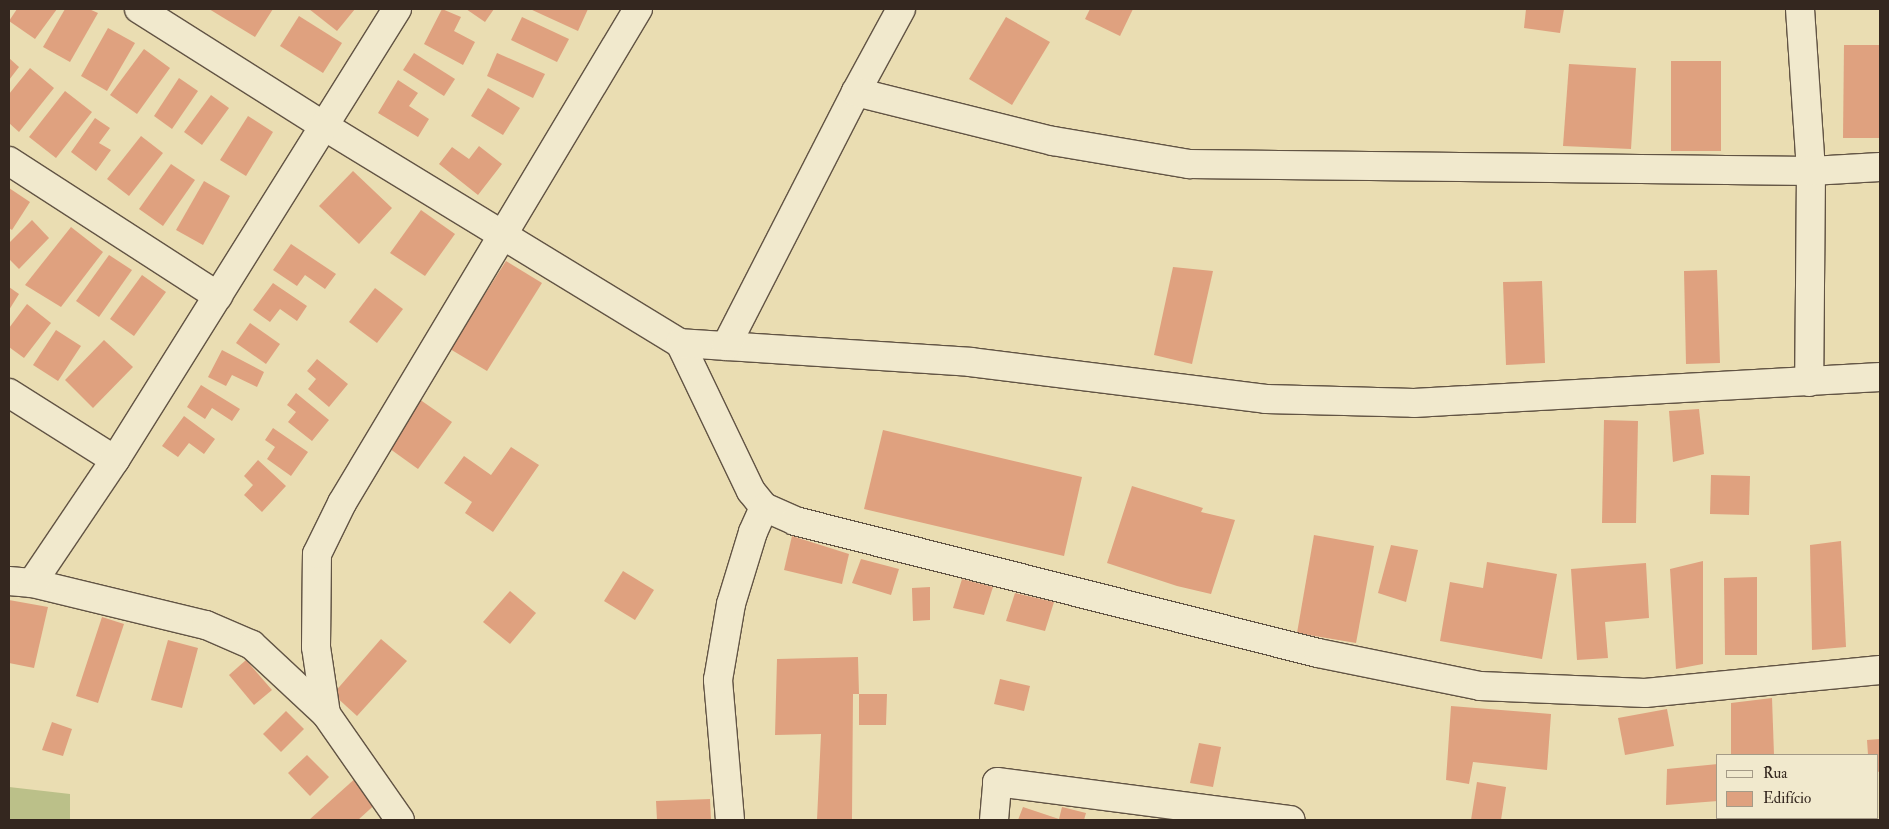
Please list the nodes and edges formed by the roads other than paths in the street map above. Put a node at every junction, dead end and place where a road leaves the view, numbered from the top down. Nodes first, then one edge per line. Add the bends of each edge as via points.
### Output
1 (397, 9) edge
2 (638, 9) edge
3 (901, 9) edge
4 (1800, 9) edge
5 (150, 12) edge
6 (856, 92) junction
7 (324, 126) junction
8 (9, 161) edge
9 (1880, 167) edge
10 (1811, 171) junction
11 (505, 235) junction
12 (218, 296) junction
13 (680, 343) junction
14 (726, 346) junction
15 (1880, 378) edge
16 (1809, 382) junction
17 (9, 393) edge
18 (115, 460) junction
19 (764, 508) junction
20 (20, 582) edge
21 (1880, 670) edge
22 (326, 714) junction
23 (400, 820) edge
24 (730, 820) edge
25 (994, 820) edge
26 (1292, 820) edge

1 - 7 street
2 - 11 street
3 - 6 street
4 - 10 street
5 - 7 street
6 - 10 street via 1053,141 1189,164
6 - 14 street
7 - 11 street
7 - 12 street
8 - 12 street
9 - 10 street
10 - 16 street
11 - 13 street
11 - 22 street via 342,503 318,554 316,647
12 - 18 street
13 - 14 street
13 - 19 street via 751,491
14 - 16 street via 970,362 1266,399 1414,403
15 - 16 street
17 - 18 street
18 - 20 street
19 - 21 street via 795,521 1308,650 1480,686 1645,693
19 - 24 street via 753,532 731,604 718,680
20 - 22 street via 206,625 252,645
22 - 23 street
25 - 26 street via 997,782

